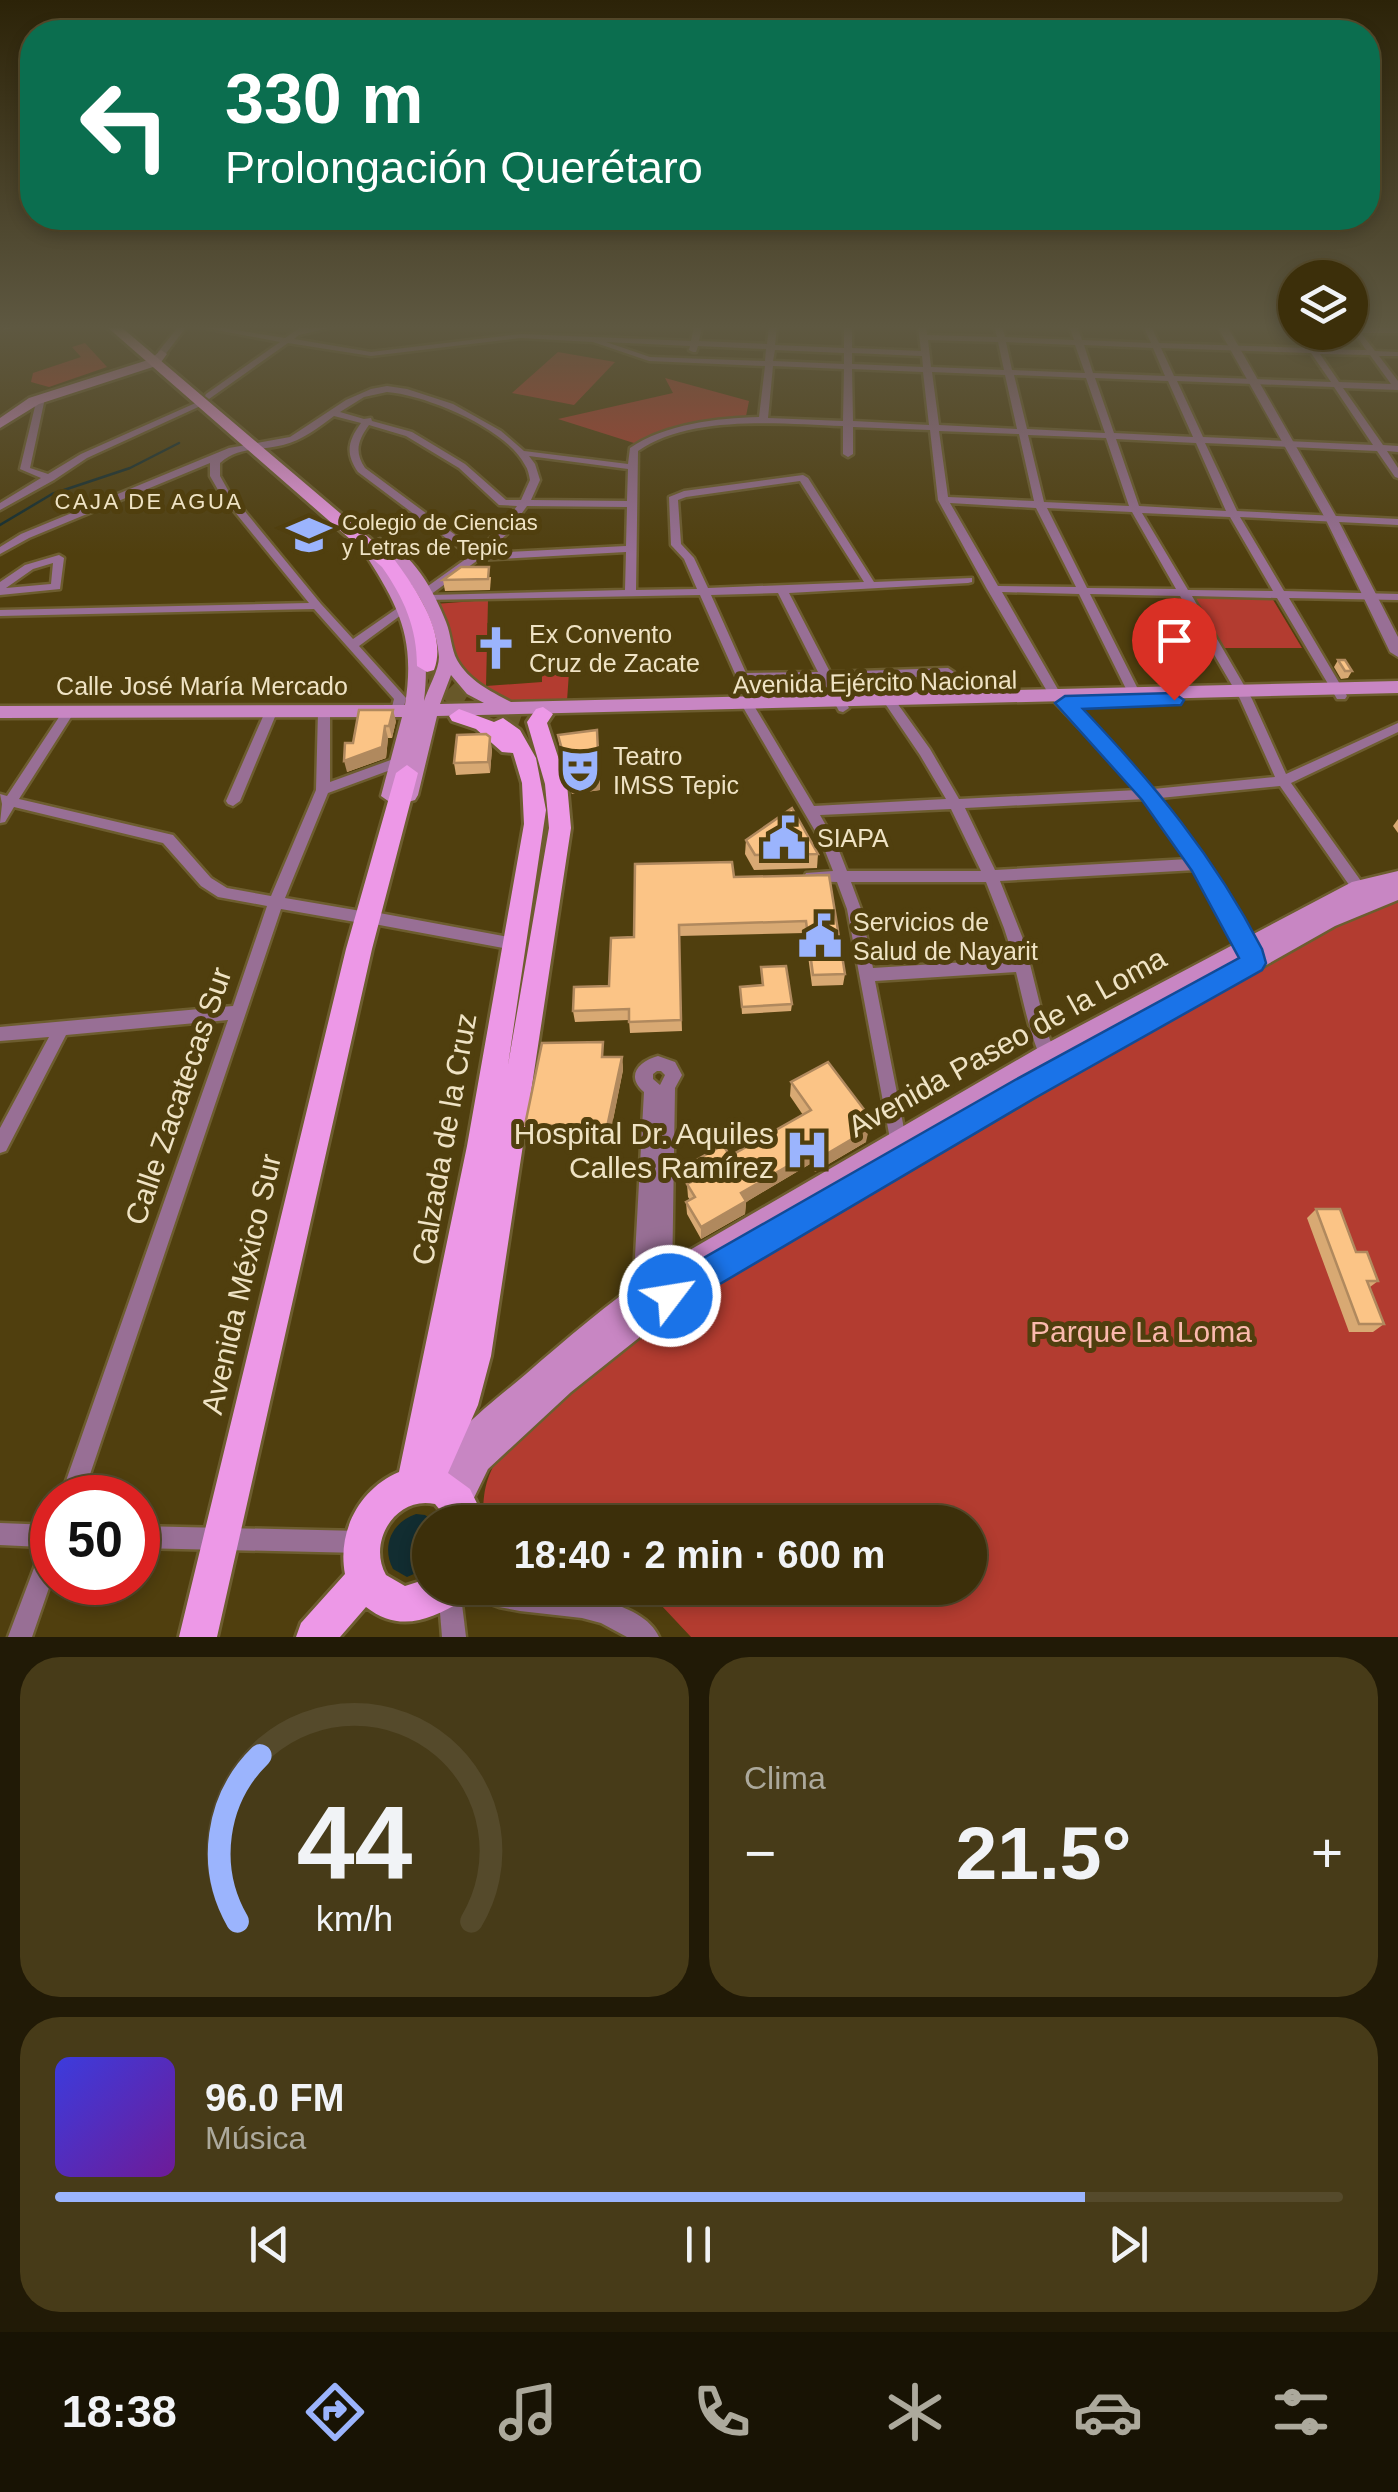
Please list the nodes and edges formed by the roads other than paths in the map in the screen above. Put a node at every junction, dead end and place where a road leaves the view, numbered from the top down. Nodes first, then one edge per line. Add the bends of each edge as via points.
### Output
1 (34, 402) edge
2 (40, 402) edge
3 (201, 402) edge
4 (208, 402) edge
5 (209, 402) edge
6 (350, 402) edge
7 (440, 402) edge
8 (765, 402) edge
9 (848, 402) edge
10 (931, 402) edge
11 (1014, 402) edge
12 (1099, 402) edge
13 (1183, 402) edge
14 (1266, 402) edge
15 (1350, 402) edge
16 (8, 412) edge
17 (335, 413) junction
18 (368, 420) junction
19 (763, 420) junction
20 (848, 426) junction
21 (934, 428) junction
22 (1023, 432) junction
23 (1110, 437) junction
24 (1200, 440) junction
25 (250, 444) junction
26 (1290, 444) junction
27 (270, 447) junction
28 (1380, 448) junction
29 (1398, 449) edge
30 (222, 454) junction
31 (526, 454) junction
32 (848, 454) dead end
33 (632, 466) junction
34 (1398, 475) edge
35 (51, 478) junction
36 (944, 500) junction
37 (525, 504) junction
38 (631, 504) junction
39 (1039, 504) junction
40 (0, 507) edge
41 (1135, 509) junction
42 (1233, 514) junction
43 (1330, 518) junction
44 (1398, 522) edge
45 (375, 546) junction
46 (631, 549) junction
47 (0, 551) edge
48 (478, 557) junction
49 (968, 580) dead end
50 (870, 585) junction
51 (0, 589) edge
52 (993, 589) junction
53 (782, 590) junction
54 (1082, 590) junction
55 (702, 591) junction
56 (1180, 591) junction
57 (630, 593) junction
58 (1278, 594) junction
59 (426, 595) junction
60 (1370, 596) junction
61 (1398, 597) edge
62 (317, 606) junction
63 (406, 607) junction
64 (0, 613) edge
65 (354, 644) junction
66 (1398, 652) edge
67 (436, 663) junction
68 (948, 672) dead end
69 (829, 674) junction
70 (1398, 687) edge
71 (1338, 692) junction
72 (1243, 694) junction
73 (1398, 695) edge
74 (1137, 696) junction
75 (1060, 699) junction
76 (891, 703) junction
77 (842, 704) junction
78 (748, 706) junction
79 (69, 711) junction
80 (0, 712) edge
81 (271, 712) junction
82 (324, 712) junction
83 (414, 713) junction
84 (543, 714) junction
85 (460, 716) junction
86 (511, 719) junction
87 (1398, 726) edge
88 (403, 767) junction
89 (1283, 781) junction
90 (323, 790) junction
91 (1150, 794) junction
92 (5, 800) edge
93 (233, 801) dead end
94 (954, 804) junction
95 (810, 810) junction
96 (0, 818) edge
97 (554, 854) junction
98 (1200, 864) junction
99 (843, 876) junction
100 (989, 876) junction
101 (796, 878) edge
102 (1398, 878) edge
103 (521, 888) junction
104 (1358, 888) junction
105 (1398, 891) edge
106 (277, 900) junction
107 (368, 917) junction
108 (514, 944) junction
109 (360, 950) junction
110 (1251, 956) junction
111 (1023, 965) junction
112 (866, 975) junction
113 (238, 1012) junction
114 (60, 1031) junction
115 (0, 1034) edge
116 (1052, 1063) junction
117 (507, 1072) junction
118 (659, 1134) dead end
119 (0, 1146) edge
120 (899, 1150) junction
121 (655, 1296) junction
122 (79, 1475) edge
123 (441, 1495) edge
124 (0, 1534) edge
125 (30, 1535) edge
126 (160, 1537) edge
127 (219, 1538) junction
128 (361, 1542) junction
129 (364, 1581) junction
130 (32, 1605) edge
131 (426, 1605) edge
132 (451, 1605) edge
133 (577, 1605) edge
134 (20, 1637) edge
135 (198, 1637) edge
136 (315, 1637) edge
137 (454, 1637) edge
138 (647, 1637) edge

1 - 16 main road
2 - 35 street via 25,469
3 - 35 street
4 - 25 main road
5 - 27 main road
6 - 17 street
7 - 31 street
8 - 19 street
9 - 20 street
10 - 21 street
11 - 22 street
12 - 23 street
13 - 24 street
14 - 26 street
15 - 28 street
17 - 18 street
17 - 27 street
18 - 37 street via 441,451 497,500
18 - 48 street via 351,447 361,470
19 - 20 street
19 - 33 street via 637,445
20 - 21 street
20 - 32 street
21 - 22 street
21 - 36 street
22 - 23 street
22 - 39 street
23 - 24 street
23 - 41 street
24 - 26 street
24 - 42 street
25 - 27 street
25 - 30 street
25 - 45 main road
26 - 28 street
26 - 43 street
27 - 45 main road
28 - 29 street
28 - 34 street
30 - 47 street
30 - 62 street via 213,469 226,493
31 - 33 street
31 - 37 street via 536,475
33 - 38 street
35 - 40 street
36 - 39 street
36 - 52 street
37 - 38 street
37 - 48 street
38 - 46 street
39 - 41 street
39 - 54 street
41 - 42 street
41 - 56 street
42 - 43 street
42 - 58 street
43 - 44 street
43 - 60 street
45 - 59 main road via 403,561
45 - 63 main road, Avenida México Sur
45 - 67 main road via 416,606
46 - 48 street
46 - 57 street
48 - 59 street
49 - 50 street
50 - 53 street
50 - 55 street via 807,482 795,476 673,499 676,545
51 - 51 street via 28,567 60,558 56,587
52 - 54 street
52 - 75 street
53 - 55 street
53 - 69 street
54 - 56 street
54 - 74 street
55 - 57 street
55 - 69 street via 741,675
56 - 58 street
56 - 72 street
57 - 59 street
58 - 60 street
58 - 71 street
59 - 67 main road via 440,624
60 - 61 street
60 - 66 street
62 - 64 street
62 - 65 street
63 - 65 street
63 - 83 main road, Avenida México Sur via 414,642
65 - 83 street
67 - 83 main road, Avenida México Sur
67 - 86 main road
68 - 69 street
69 - 77 street
70 - 71 main road, Avenida Ejército Nacional
71 - 72 main road, Avenida Ejército Nacional
71 - 73 main road, Avenida Ejército Nacional
72 - 74 main road, Avenida Ejército Nacional
72 - 89 street
74 - 75 main road, Avenida Ejército Nacional
75 - 76 main road, Avenida Ejército Nacional
75 - 91 street
76 - 77 main road, Avenida Ejército Nacional
76 - 94 street
77 - 78 main road, Avenida Ejército Nacional
78 - 84 main road, Avenida Ejército Nacional
78 - 86 main road, Avenida Ejército Nacional
78 - 95 street
79 - 80 main road, Calle José María Mercado
79 - 81 main road, Calle José María Mercado
79 - 92 street
81 - 82 main road, Calle José María Mercado
81 - 93 street
82 - 83 main road, Calle José María Mercado
82 - 90 street, Calle Zacatecas Sur
83 - 85 main road, Avenida Ejército Nacional
83 - 86 main road, Avenida Ejército Nacional
83 - 88 main road, Avenida México Sur
83 - 107 main road, Avenida México Sur
84 - 85 main road, Avenida Ejército Nacional
84 - 97 main road via 537,722 560,804
85 - 103 main road via 495,733 516,763 524,807
86 - 97 main road via 536,747 551,788
86 - 103 main road, Calzada de la Cruz via 534,787
87 - 89 street
88 - 90 street
88 - 107 main road, Avenida México Sur
88 - 109 main road
89 - 91 street
89 - 104 street
90 - 106 street, Calle Zacatecas Sur
91 - 94 street
91 - 98 street
92 - 96 street
92 - 106 street via 168,838 224,893
94 - 95 street
94 - 100 street
95 - 99 street
97 - 117 main road, Calzada de la Cruz
98 - 100 street
98 - 110 street
99 - 100 street
99 - 101 street
99 - 112 street
100 - 111 street
102 - 104 main road, Avenida Paseo de la Loma
103 - 108 main road, Calzada de la Cruz
104 - 110 main road, Avenida Paseo de la Loma
105 - 110 main road, Avenida Paseo de la Loma
106 - 107 street
106 - 113 street, Calle Zacatecas Sur
107 - 108 street
107 - 109 main road, Avenida México Sur
108 - 117 main road, Calzada de la Cruz
109 - 127 main road, Avenida México Sur
110 - 116 main road, Avenida Paseo de la Loma
111 - 112 street
111 - 116 street
112 - 120 street
113 - 114 street
113 - 122 street, Calle Zacatecas Sur
114 - 115 street
114 - 119 street
116 - 120 main road, Avenida Paseo de la Loma
117 - 123 main road, Calzada de la Cruz
118 - 121 street
120 - 121 main road, Avenida Paseo de la Loma
121 - 123 main road, Avenida Paseo de la Loma via 470,1442
123 - 128 main road via 385,1499
124 - 125 street
126 - 127 street
127 - 128 street
127 - 135 main road, Avenida México Sur
128 - 129 main road
129 - 131 main road via 382,1606 400,1611
129 - 136 main road
130 - 134 street
132 - 137 street
133 - 138 street via 614,1613

